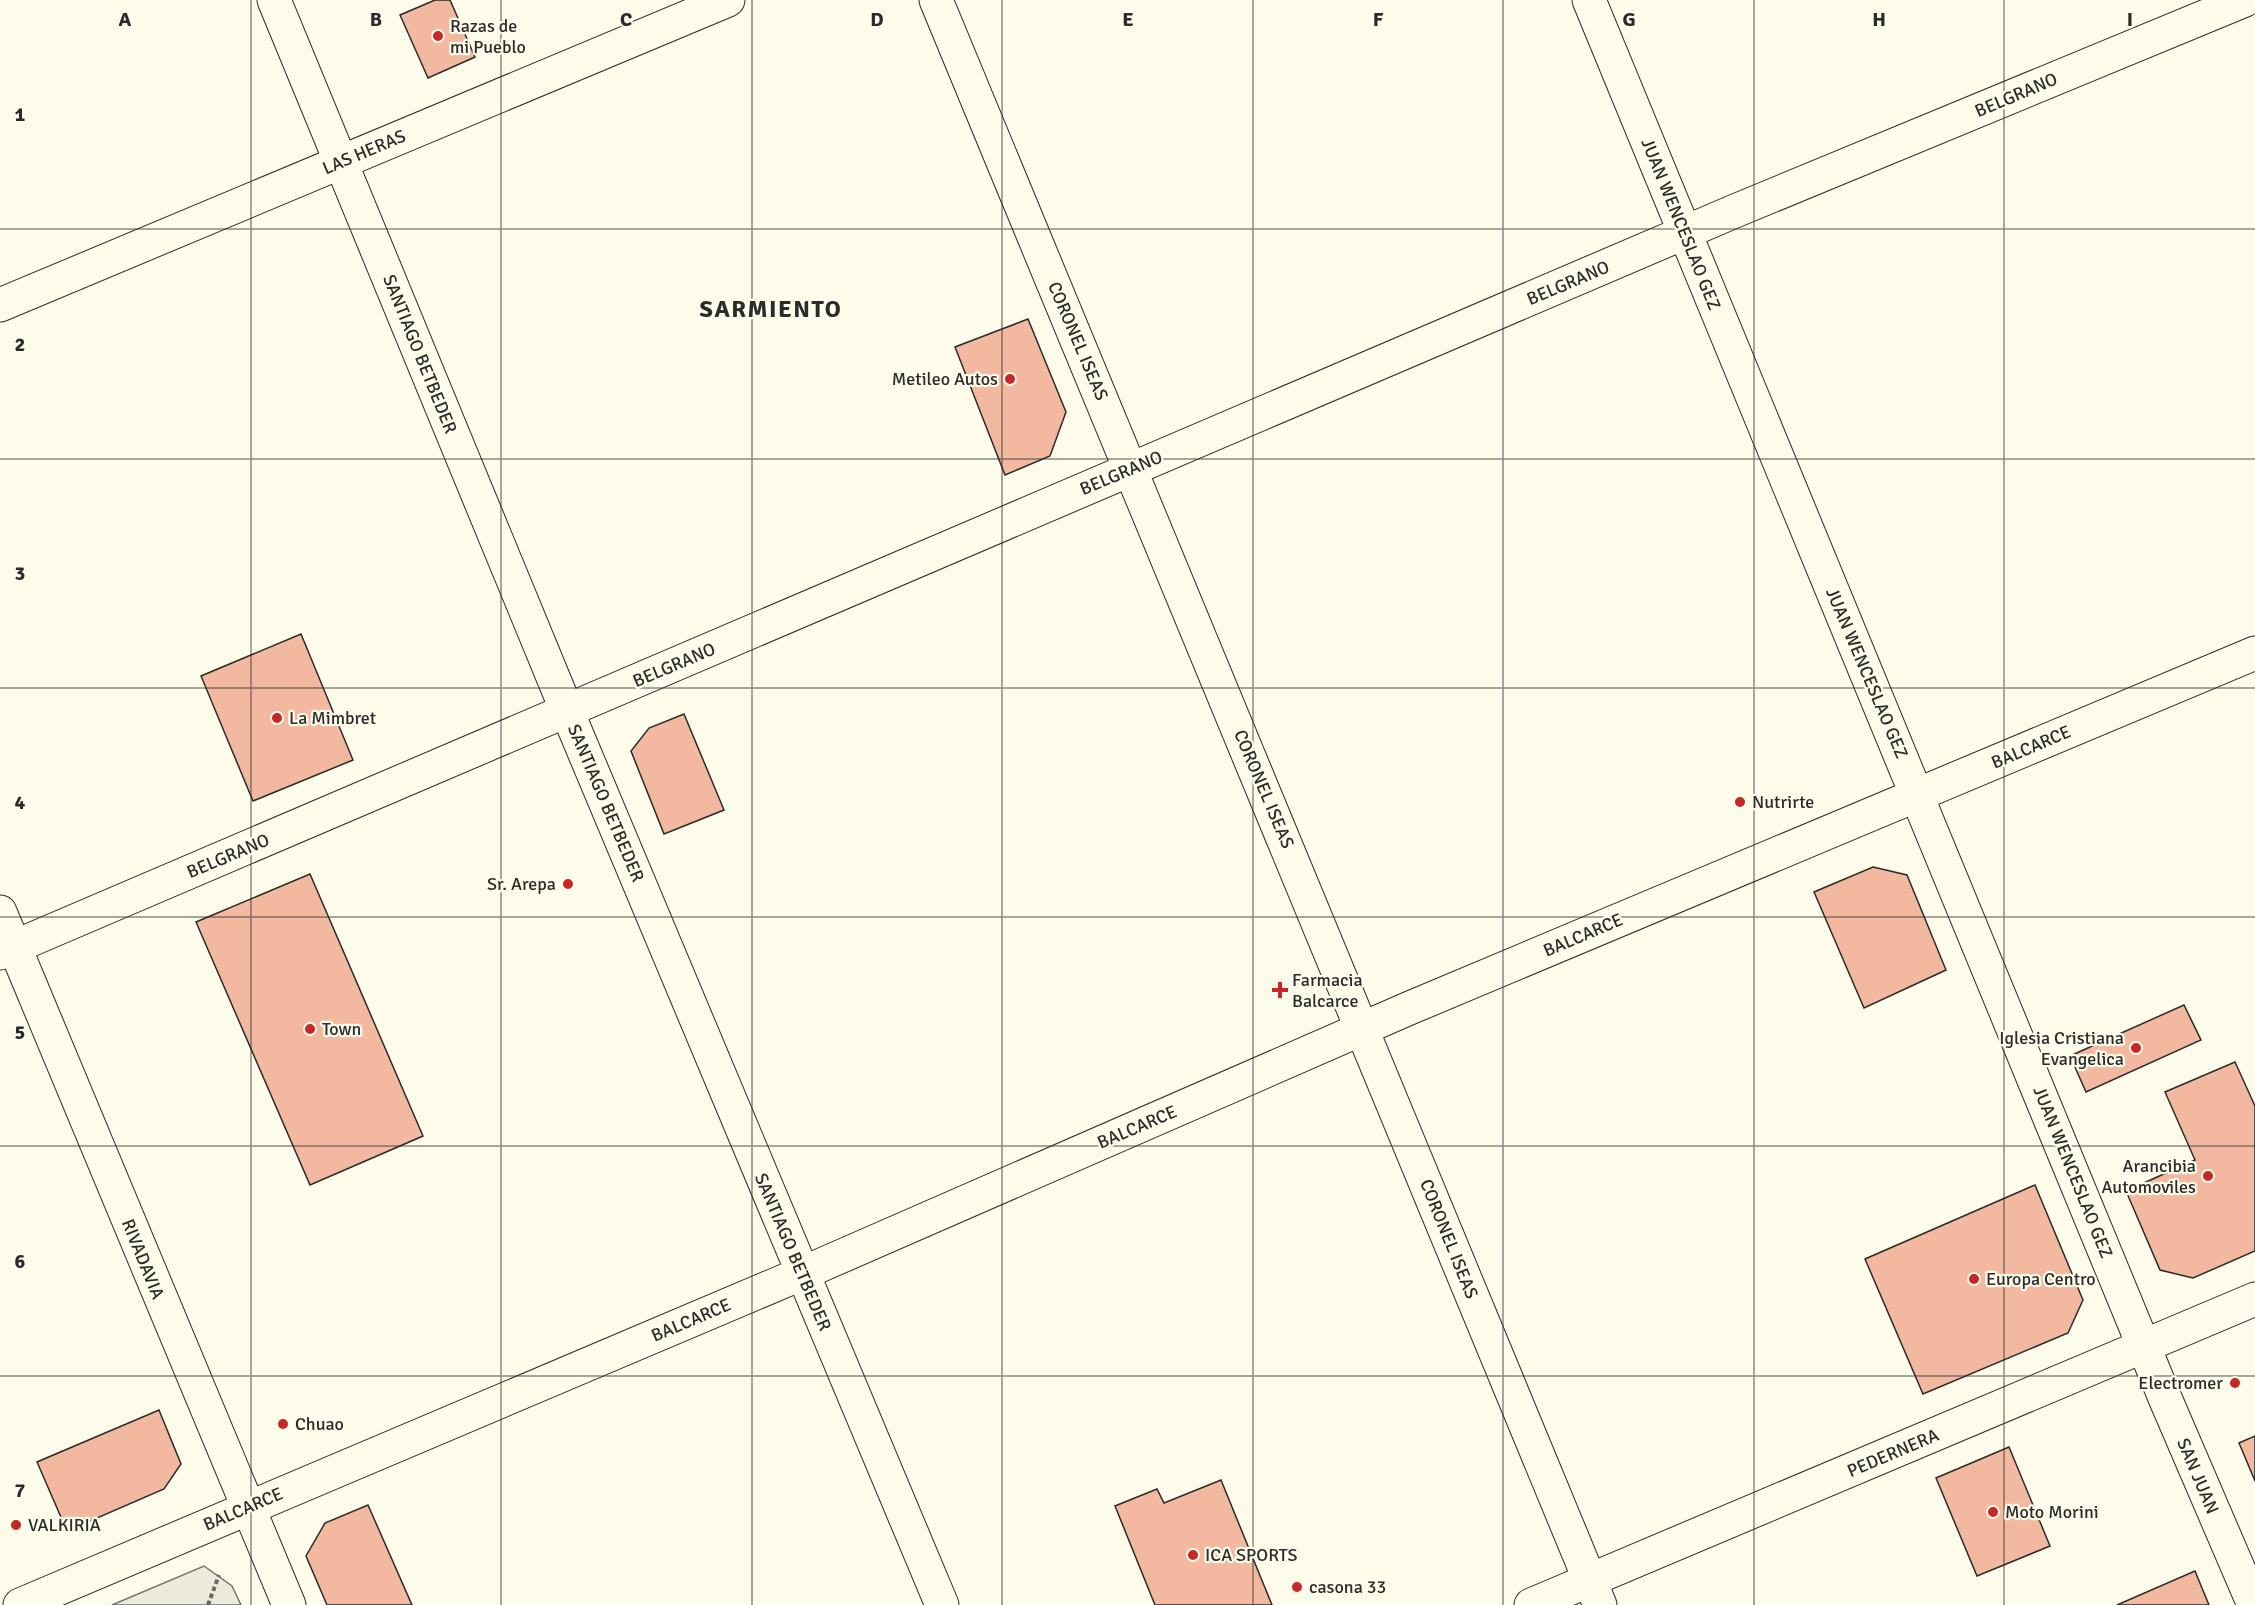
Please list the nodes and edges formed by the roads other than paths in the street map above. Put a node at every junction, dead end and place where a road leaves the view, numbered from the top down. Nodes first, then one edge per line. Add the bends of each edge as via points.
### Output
1 (274, 0) edge
2 (728, 0) edge
3 (936, 0) edge
4 (1589, 0) edge
5 (2244, 0) edge
6 (2255, 26) edge
7 (340, 162) junction
8 (1684, 233) junction
9 (0, 305) edge
10 (1131, 468) junction
11 (2255, 653) edge
12 (567, 711) junction
13 (1917, 795) junction
14 (0, 912) edge
15 (7, 950) edge
16 (1363, 1030) junction
17 (802, 1273) junction
18 (2255, 1299) edge
19 (2145, 1347) junction
20 (246, 1508) junction
21 (1595, 1592) edge
22 (20, 1605) edge
23 (289, 1605) edge
24 (942, 1605) edge
25 (1531, 1605) edge
26 (2254, 1605) edge

1 - 7 street, SANTIAGO BETBEDER
2 - 7 street, LAS HERAS
3 - 10 street, CORONEL ISEAS
4 - 8 street, JUAN WENCESLAO GEZ
5 - 6 street
5 - 8 street, BELGRANO
7 - 9 street, LAS HERAS
7 - 12 street, SANTIAGO BETBEDER
8 - 10 street, BELGRANO
8 - 13 street, JUAN WENCESLAO GEZ
10 - 12 street, BELGRANO
10 - 16 street, CORONEL ISEAS
11 - 13 street, BALCARCE
12 - 15 street, BELGRANO
12 - 17 street, SANTIAGO BETBEDER
13 - 16 street, BALCARCE
13 - 19 street, JUAN WENCESLAO GEZ
14 - 15 street, RIVADAVIA
15 - 20 street, RIVADAVIA
16 - 17 street, BALCARCE
16 - 21 street, CORONEL ISEAS
17 - 20 street, BALCARCE
17 - 24 street, SANTIAGO BETBEDER
18 - 19 street, PEDERNERA
19 - 21 street, PEDERNERA via 1647,1558
19 - 26 street, SAN JUAN
20 - 22 street, BALCARCE
20 - 23 street, RIVADAVIA
21 - 25 street, PEDERNERA

